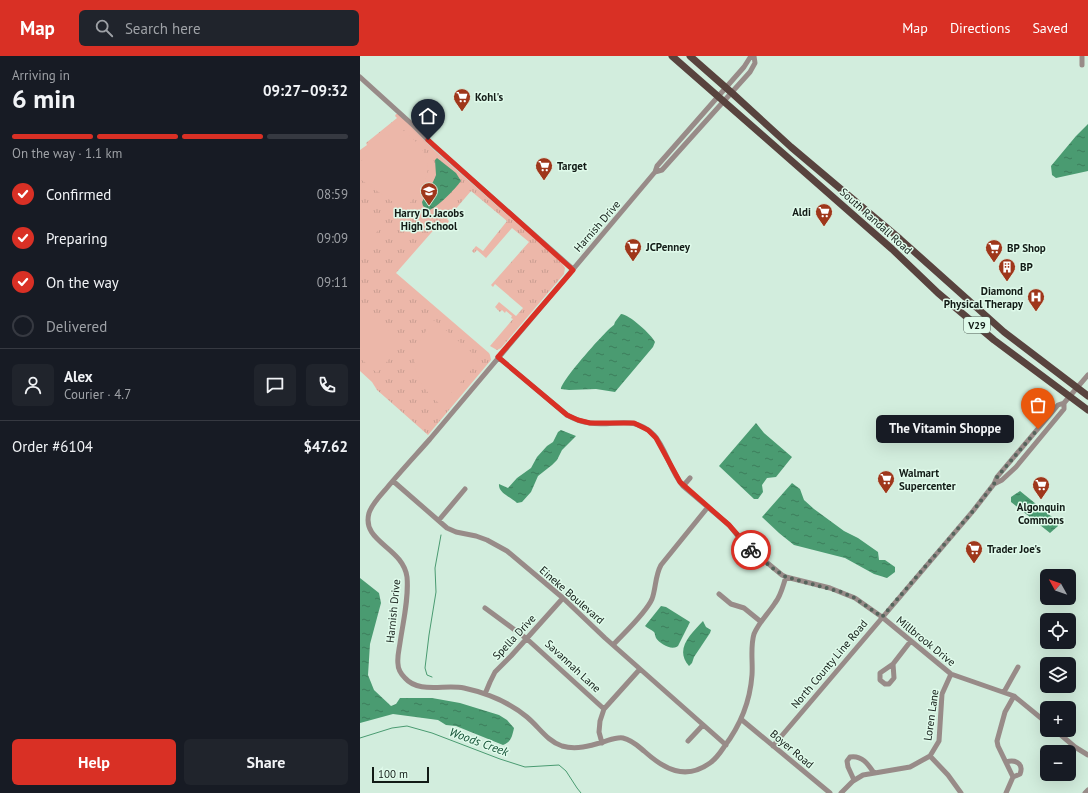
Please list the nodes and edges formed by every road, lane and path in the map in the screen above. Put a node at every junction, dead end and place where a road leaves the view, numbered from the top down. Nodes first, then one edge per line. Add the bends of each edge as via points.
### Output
1 (672, 56) edge
2 (690, 56) edge
3 (753, 56) edge
4 (1081, 56) edge
5 (1082, 65) dead end
6 (360, 77) edge
7 (725, 87) junction
8 (732, 93) junction
9 (718, 96) junction
10 (724, 101) junction
11 (655, 172) junction
12 (573, 270) junction
13 (498, 357) junction
14 (1088, 375) edge
15 (1077, 388) junction
16 (1088, 396) edge
17 (1070, 397) junction
18 (1088, 410) edge
19 (690, 478) dead end
20 (393, 481) junction
21 (683, 486) junction
22 (465, 489) dead end
23 (708, 507) junction
24 (439, 520) junction
25 (786, 577) junction
26 (719, 594) dead end
27 (563, 598) junction
28 (485, 608) dead end
29 (882, 617) junction
30 (760, 622) junction
31 (527, 638) junction
32 (910, 642) junction
33 (614, 645) junction
34 (893, 664) dead end
35 (1018, 667) dead end
36 (640, 669) junction
37 (951, 674) junction
38 (1004, 692) junction
39 (485, 694) junction
40 (1014, 696) junction
41 (604, 709) junction
42 (1040, 717) edge
43 (742, 720) junction
44 (703, 725) junction
45 (1063, 737) edge
46 (688, 741) dead end
47 (602, 743) junction
48 (726, 745) junction
49 (773, 746) junction
50 (1088, 755) edge
51 (930, 756) junction
52 (1006, 762) junction
53 (874, 773) junction
54 (1012, 777) junction
55 (854, 780) junction
56 (1088, 790) edge
57 (830, 793) edge
58 (841, 793) edge
59 (961, 793) edge
60 (1006, 793) edge
61 (1085, 793) edge

1 - 9 main road, South Randall Road / V29
2 - 7 main road, South Randall Road / V29
3 - 7 street, Harnish Drive
3 - 8 street, Harnish Drive via 753,67
4 - 5 street
6 - 12 street
7 - 8 main road, South Randall Road / V29
7 - 9 street, Harnish Drive
8 - 10 street, Harnish Drive
8 - 15 main road, South Randall Road / V29 via 1004,332
9 - 10 main road, South Randall Road / V29
9 - 11 street, Harnish Drive via 657,166
10 - 11 street, Harnish Drive via 662,170
10 - 17 main road, South Randall Road / V29 via 892,249 938,293 994,340
11 - 12 street, Harnish Drive
12 - 13 street, Harnish Drive
13 - 20 street, Harnish Drive
13 - 21 street, Millbrook Drive via 573,418 590,423 634,423 648,430 656,438
14 - 15 street, North County Line Road
15 - 16 main road, South Randall Road
15 - 17 street, North County Line Road
17 - 18 main road, South Randall Road
17 - 29 street, North County Line Road via 1064,403 1064,409 1016,467 994,484
19 - 21 street
20 - 24 street, Eineke Boulevard
20 - 39 street, Harnish Drive via 372,506 368,520 373,534 396,554 406,574 407,588 397,660 399,670 405,679 417,686 463,688
21 - 23 street, Millbrook Drive
22 - 24 street
23 - 25 street, Millbrook Drive via 753,551
23 - 33 street via 661,565 647,607
24 - 27 street, Eineke Boulevard via 456,532 476,536 502,548
25 - 29 street, Millbrook Drive via 841,592 855,598
25 - 30 street, Harnish Drive via 778,600
26 - 30 street via 731,604 744,608
27 - 31 street, Spella Drive
27 - 33 street, Eineke Boulevard
28 - 31 street, Savannah Lane
29 - 32 street, Millbrook Drive
29 - 49 street, North County Line Road
30 - 43 street, Harnish Drive via 753,639 752,678
31 - 39 street, Spella Drive via 495,672
31 - 41 street, Savannah Lane
32 - 34 street
32 - 37 street, Millbrook Drive
33 - 36 street, Eineke Boulevard
35 - 38 street
36 - 41 street
36 - 44 street, Eineke Boulevard
37 - 38 street, Millbrook Drive
37 - 51 street, Loren Lane via 942,694 939,741
38 - 40 street, Millbrook Drive
39 - 47 street, Harnish Drive via 526,716 559,745 580,748
40 - 42 street, Millbrook Drive
40 - 52 street via 1005,712 997,737 998,746
41 - 47 street via 599,732
43 - 48 street, Harnish Drive
43 - 49 street, Boyer Road
44 - 46 street
44 - 48 street, Eineke Boulevard
45 - 50 street
47 - 48 street, Harnish Drive via 626,739 636,744 661,766 682,772 694,771 710,763
49 - 57 street, Boyer Road
51 - 53 street, Loren Lane via 910,767
51 - 59 street
52 - 54 street
52 - 54 street via 1015,761 1021,765 1020,774
53 - 55 street, Loren Lane
53 - 55 street via 862,759 850,757 847,761 848,767
54 - 60 street
55 - 58 street, Loren Lane
56 - 61 street

